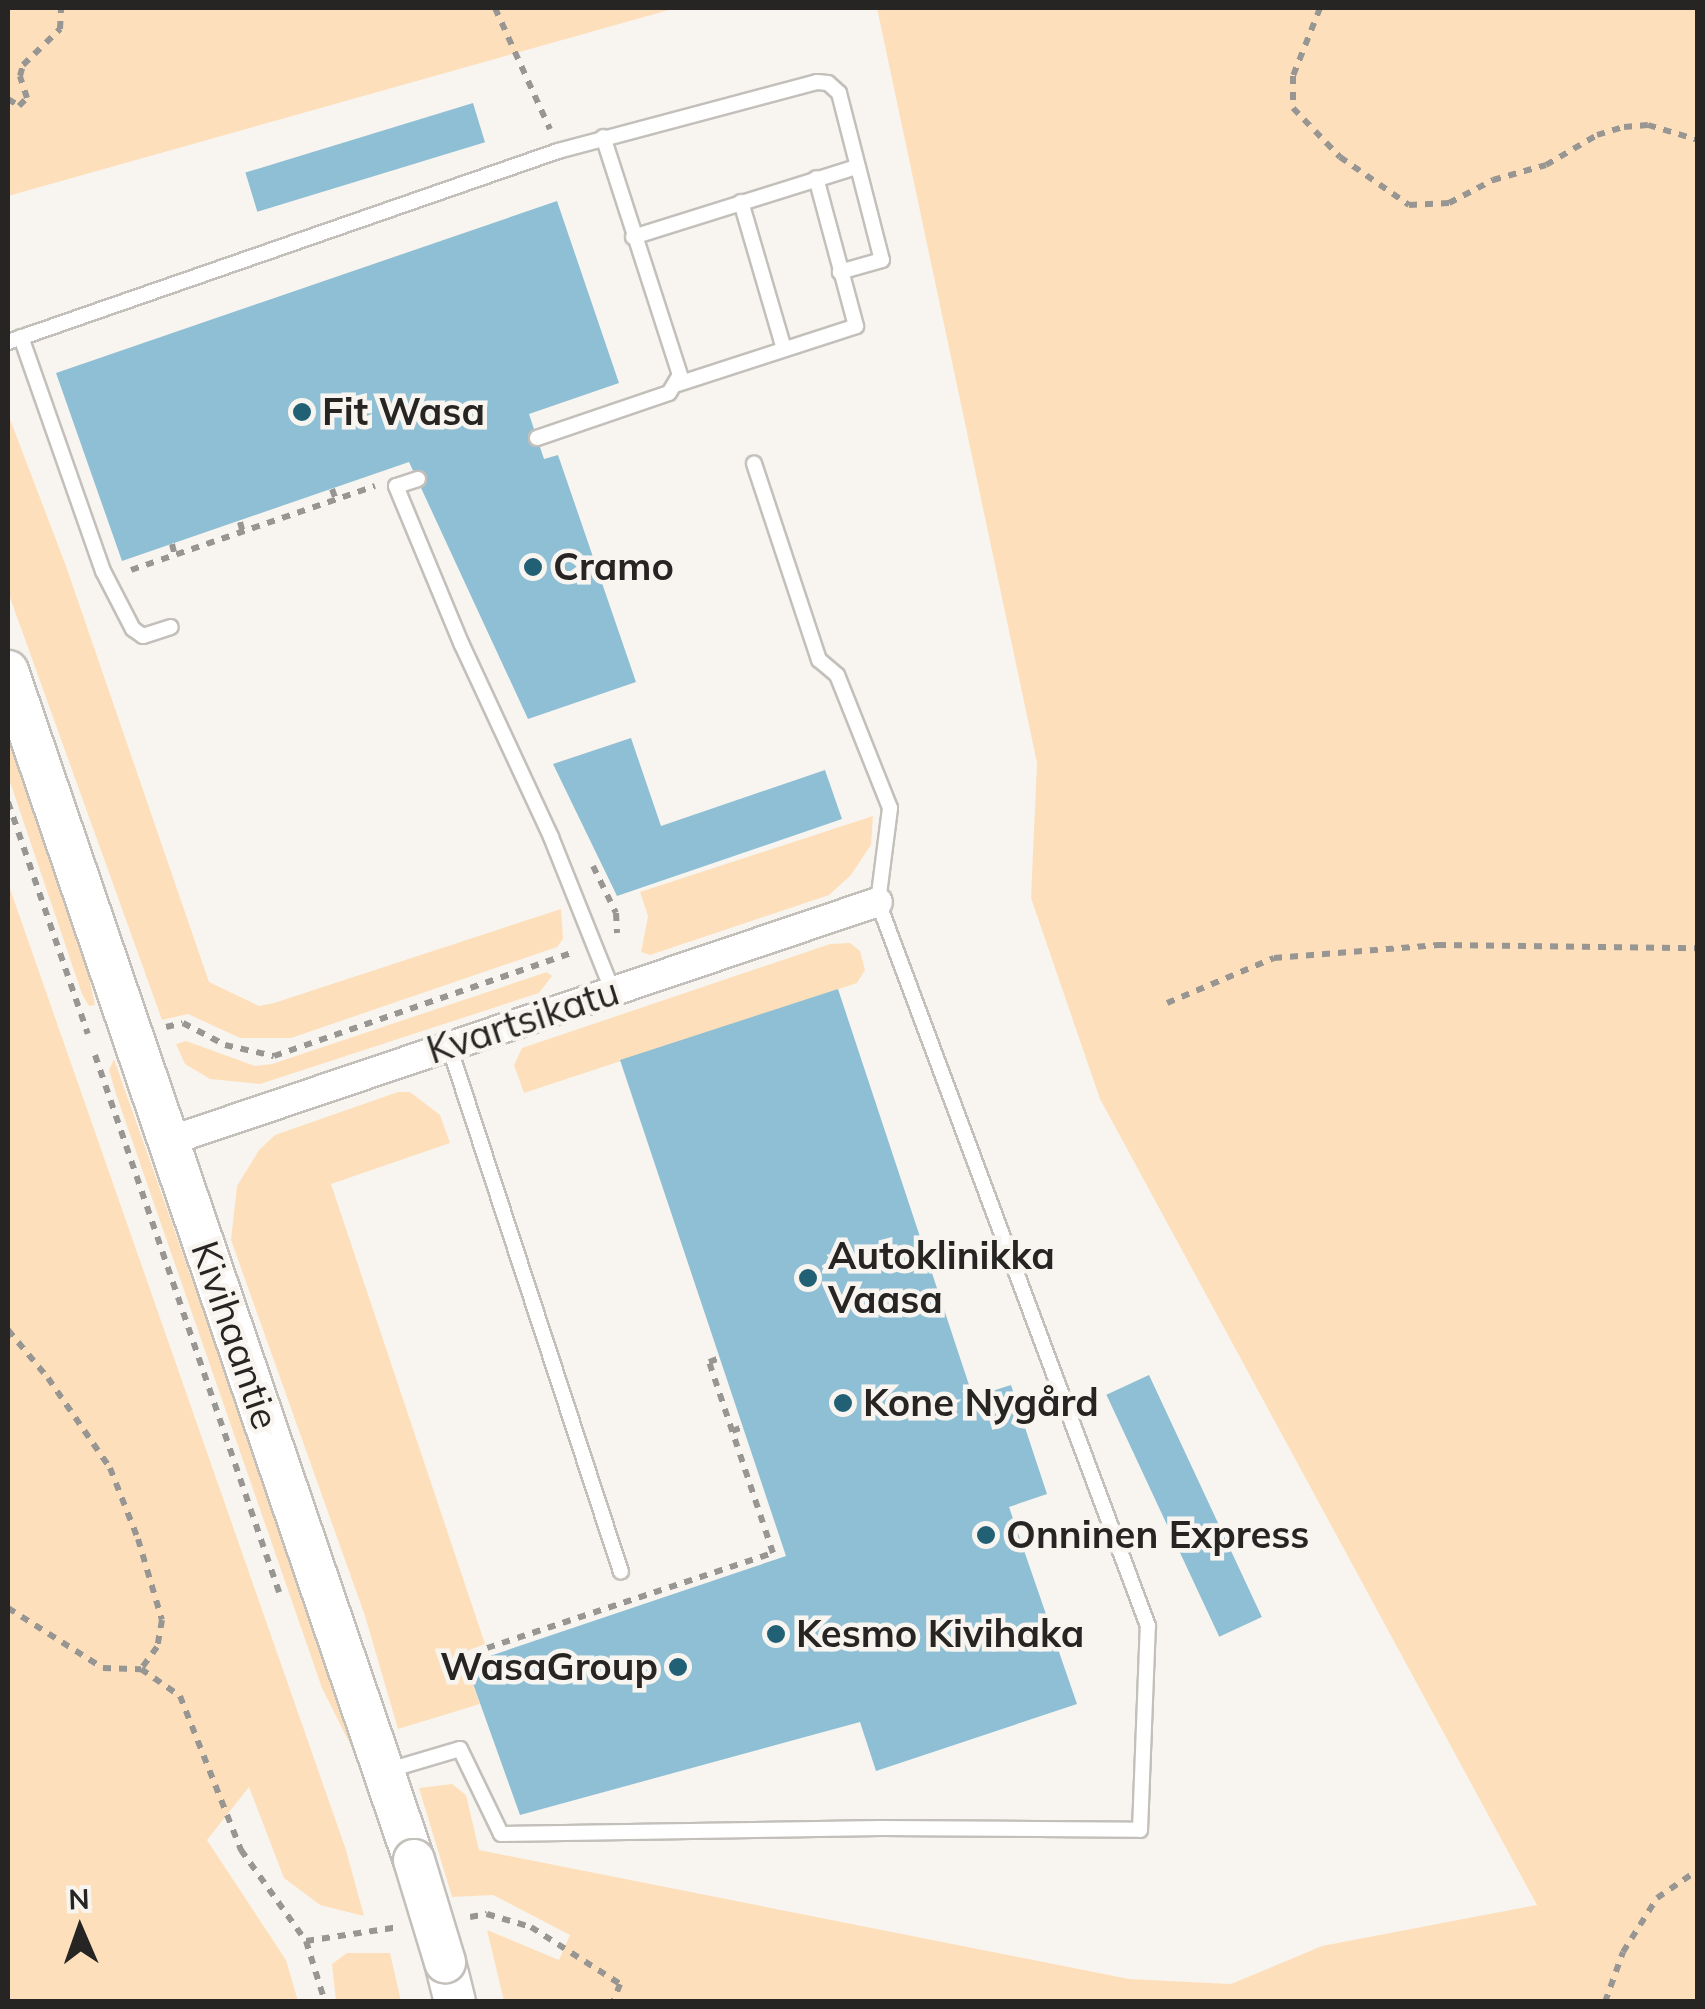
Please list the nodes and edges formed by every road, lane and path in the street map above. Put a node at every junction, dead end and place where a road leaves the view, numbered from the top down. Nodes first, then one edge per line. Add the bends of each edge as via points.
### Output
1 (61, 8) edge
2 (495, 8) edge
3 (1320, 8) edge
4 (8, 100) edge
5 (603, 137) junction
6 (1698, 140) edge
7 (558, 151) junction
8 (857, 167) junction
9 (816, 178) junction
10 (741, 202) junction
11 (633, 236) junction
12 (840, 272) junction
13 (14, 340) edge
14 (784, 348) junction
15 (678, 384) junction
16 (537, 438) dead end
17 (754, 463) dead end
18 (413, 480) joint
19 (332, 489) dead end
20 (336, 500) junction
21 (240, 522) dead end
22 (243, 533) junction
23 (172, 544) dead end
24 (176, 556) junction
25 (131, 570) dead end
26 (172, 628) dead end
27 (8, 671) edge
28 (590, 862) dead end
29 (878, 902) junction
30 (597, 944) junction
31 (1698, 948) edge
32 (612, 992) junction
33 (1167, 1003) dead end
34 (132, 1036) junction
35 (448, 1046) junction
36 (169, 1141) junction
37 (8, 1330) edge
38 (720, 1358) dead end
39 (743, 1427) dead end
40 (732, 1431) junction
41 (622, 1572) dead end
42 (8, 1608) edge
43 (486, 1648) dead end
44 (141, 1669) junction
45 (384, 1772) junction
46 (1698, 1870) edge
47 (620, 1984) dead end
48 (325, 2002) edge
49 (455, 2002) edge
50 (612, 2002) edge
51 (1605, 2002) edge

1 - 4 path via 60,28 23,65 27,98 19,106
2 - 7 path
3 - 6 path via 1294,76 1293,108 1340,157 1409,204 1438,207 1624,127 1648,125
5 - 7 lane
5 - 8 lane via 828,83 840,94
5 - 11 lane
7 - 13 lane
8 - 9 lane
8 - 12 lane via 882,260
9 - 10 lane
9 - 12 lane
10 - 11 lane
10 - 14 lane
11 - 15 lane
12 - 14 lane via 856,326
13 - 26 lane via 132,629 143,636
14 - 15 lane
15 - 16 lane via 669,393
17 - 29 lane via 819,660 836,675 890,808
18 - 20 path via 394,478
18 - 30 lane via 396,486
19 - 20 path
20 - 22 path
21 - 22 path
22 - 24 path
23 - 24 path
24 - 25 path
27 - 34 main road, Kivihaantie
28 - 30 path via 619,924 617,933
29 - 32 street, Kvartsikatu
29 - 45 lane via 1148,1626 1140,1830 501,1834 460,1750
30 - 32 lane
30 - 34 path via 274,1056 225,1046 183,1024
31 - 33 path via 1438,945 1274,958
32 - 35 street, Kvartsikatu
34 - 36 main road, Kivihaantie
35 - 36 street, Kvartsikatu
35 - 41 lane
36 - 45 main road, Kivihaantie
37 - 44 path via 110,1468 138,1539 162,1620 157,1647
38 - 40 path via 709,1362
39 - 40 path
40 - 43 path via 773,1553
42 - 44 path via 103,1668
44 - 48 path via 180,1696 242,1850 306,1941
45 - 49 main road, Kivihaantie, bridge
46 - 51 path via 1657,1898 1623,1952
47 - 50 path

